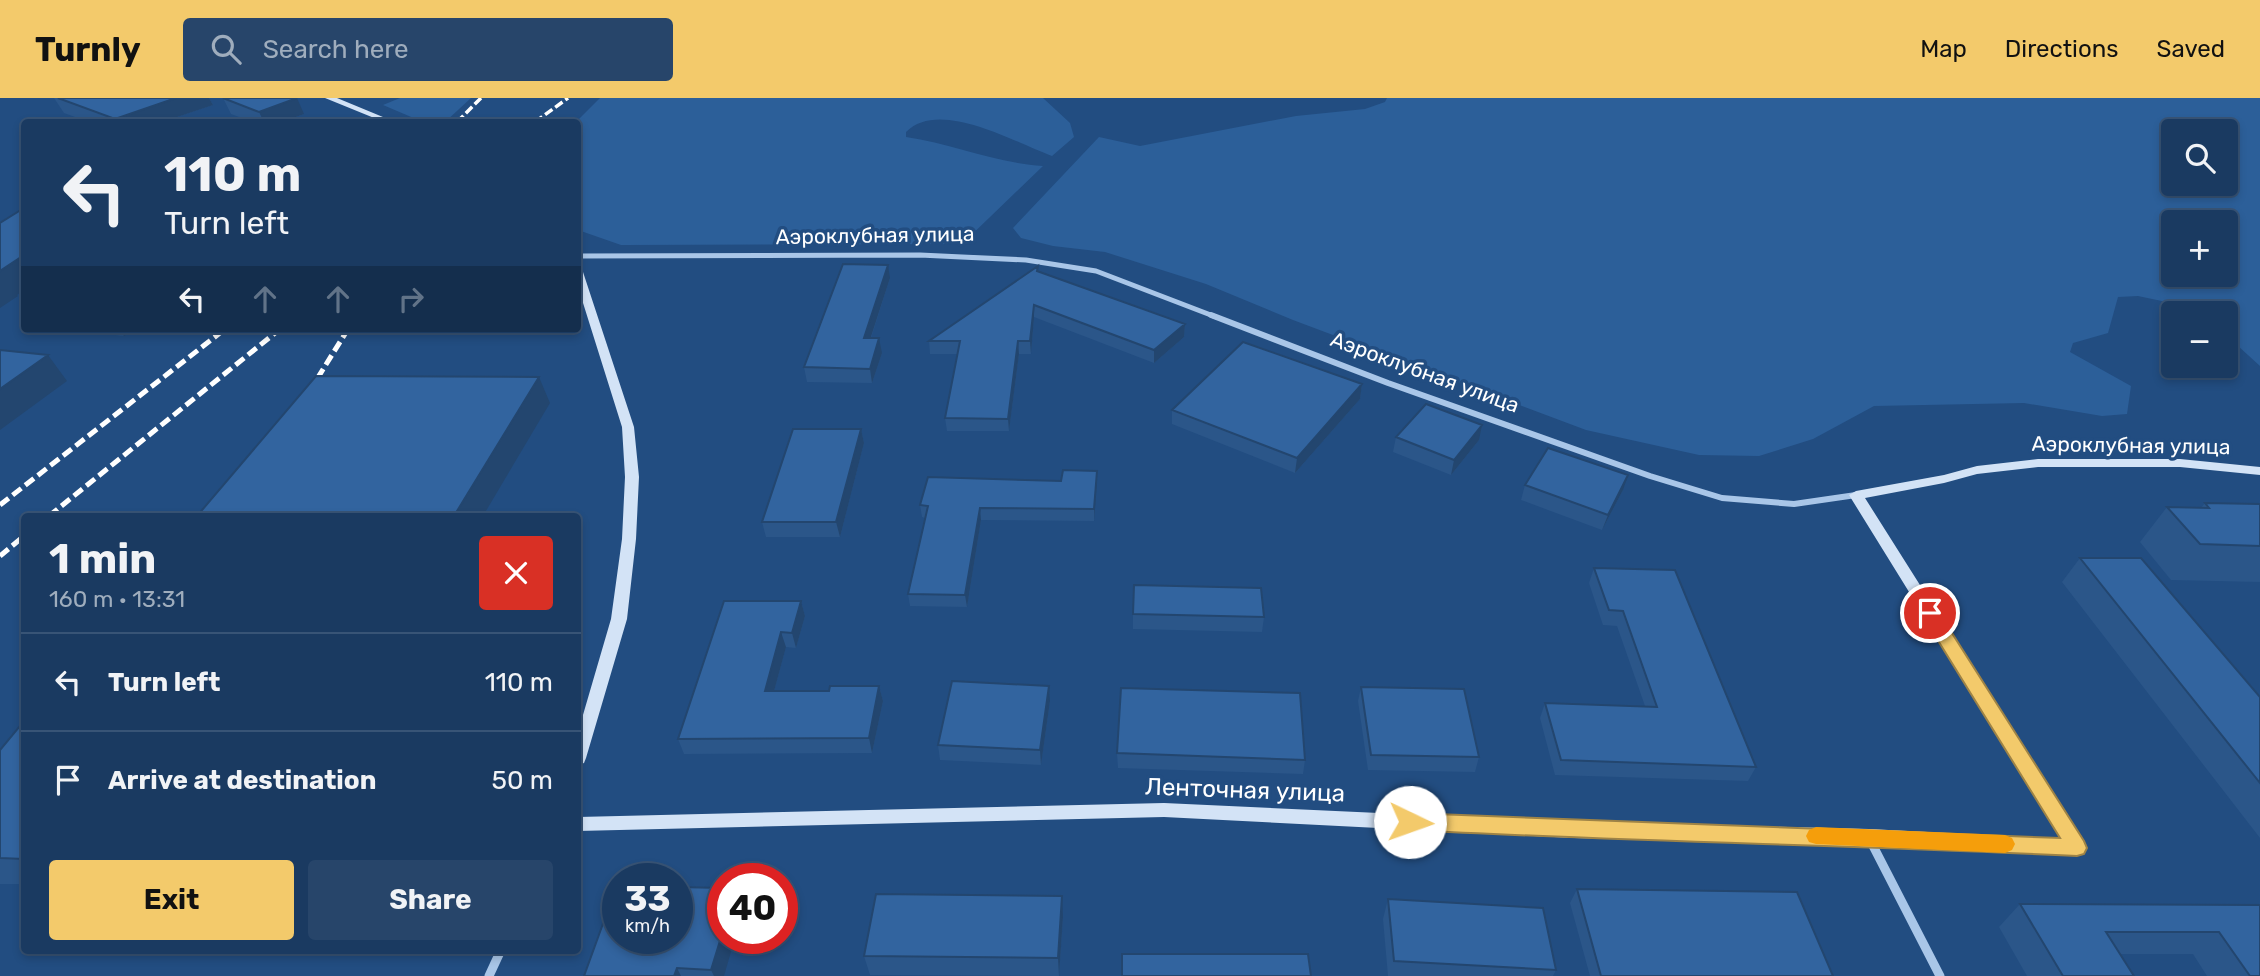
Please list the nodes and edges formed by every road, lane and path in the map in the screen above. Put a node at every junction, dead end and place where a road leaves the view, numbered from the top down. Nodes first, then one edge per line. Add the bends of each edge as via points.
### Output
1 (328, 98) edge
2 (382, 119) edge
3 (581, 256) edge
4 (581, 281) edge
5 (2260, 471) edge
6 (1856, 495) junction
7 (581, 748) edge
8 (581, 824) edge
9 (1869, 837) junction
10 (499, 954) edge
11 (489, 976) edge
12 (1940, 976) edge

1 - 2 street
3 - 6 street, Аэроклубная улица via 933,254 1046,260 1096,271 1388,383 1723,498 1794,504
4 - 7 street via 628,427 632,477 619,620
5 - 6 street, Аэроклубная улица via 2180,463 2038,463 1990,467
6 - 9 street, Ленточная улица via 2077,848
8 - 9 street, Ленточная улица via 1164,810 1574,830
9 - 12 street
10 - 11 street

